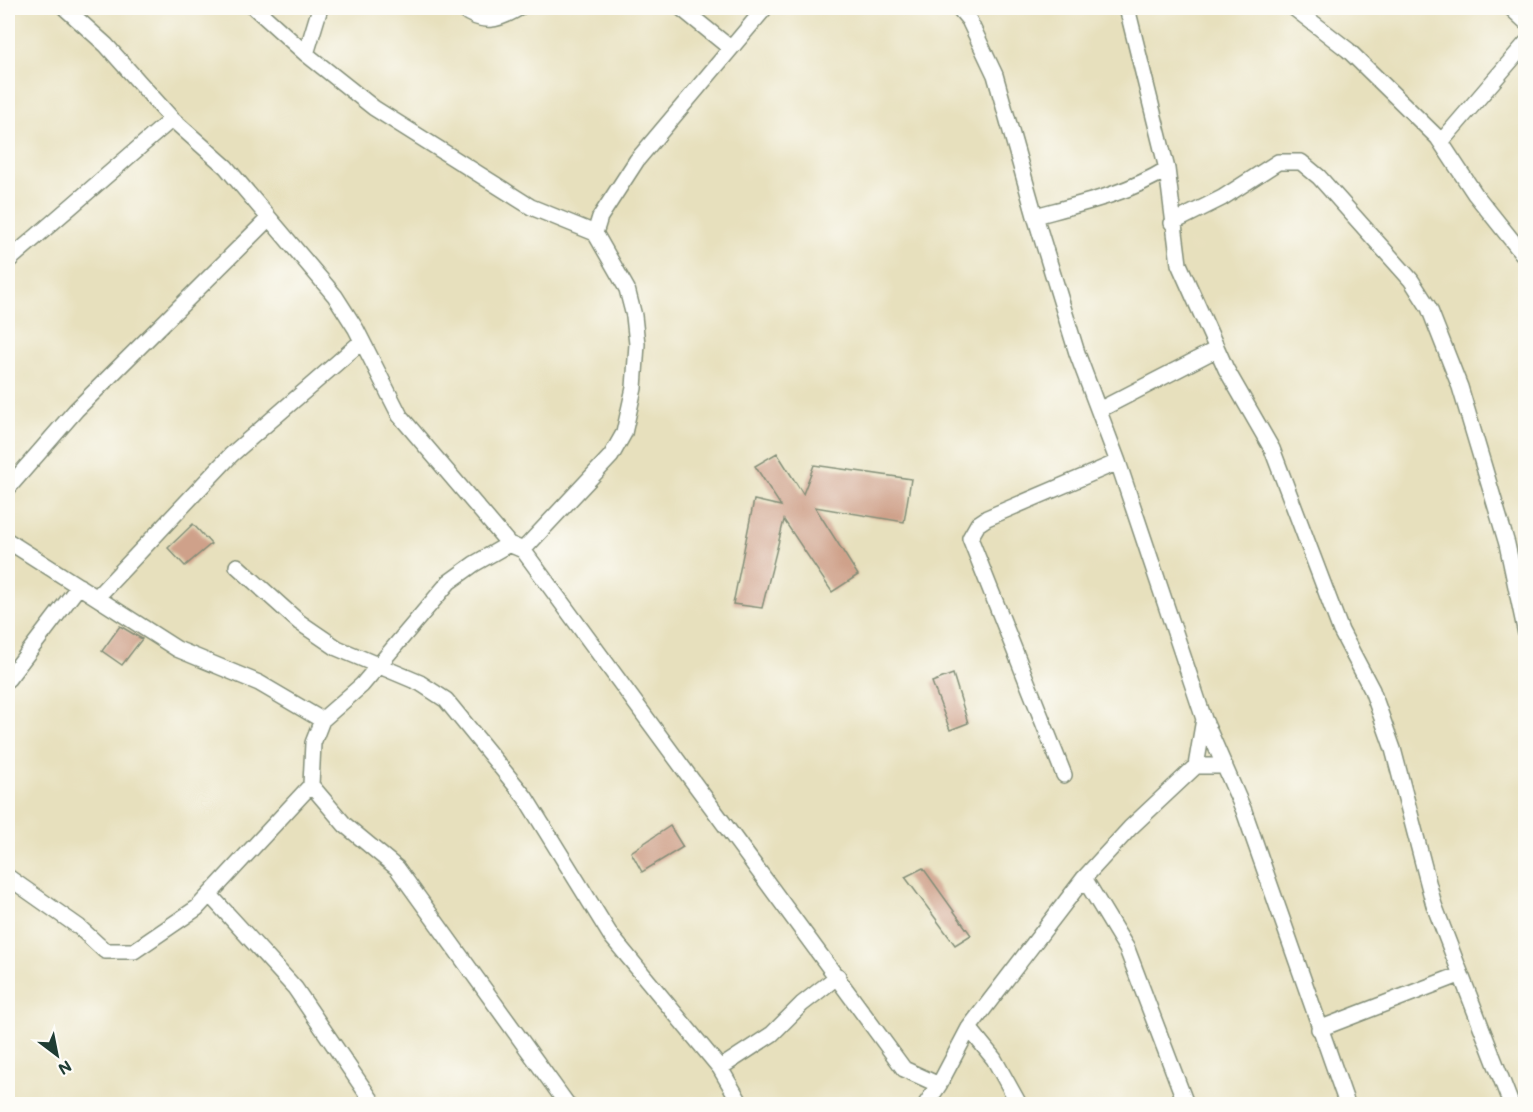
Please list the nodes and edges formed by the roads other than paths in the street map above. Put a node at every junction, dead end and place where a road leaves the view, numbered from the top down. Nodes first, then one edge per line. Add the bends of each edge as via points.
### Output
1 (65, 8) edge
2 (255, 8) edge
3 (320, 8) edge
4 (461, 8) edge
5 (519, 8) edge
6 (681, 8) edge
7 (765, 8) edge
8 (959, 8) edge
9 (1127, 8) edge
10 (1294, 8) edge
11 (1511, 8) edge
12 (1526, 22) edge
13 (1526, 43) edge
14 (729, 46) junction
15 (306, 54) junction
16 (172, 119) junction
17 (1441, 142) junction
18 (1167, 169) junction
19 (1035, 216) junction
20 (268, 219) junction
21 (1172, 223) junction
22 (595, 233) junction
23 (1526, 258) edge
24 (8, 261) edge
25 (361, 342) junction
26 (1217, 349) junction
27 (1099, 410) junction
28 (1118, 462) junction
29 (8, 488) edge
30 (10, 547) edge
31 (516, 547) junction
32 (1519, 564) edge
33 (237, 566) dead end
34 (79, 586) junction
35 (97, 597) junction
36 (1526, 634) edge
37 (380, 665) junction
38 (8, 679) edge
39 (1204, 718) junction
40 (322, 720) junction
41 (1196, 766) junction
42 (1225, 766) junction
43 (1064, 775) dead end
44 (311, 784) junction
45 (8, 877) edge
46 (1084, 878) junction
47 (210, 895) junction
48 (1459, 975) junction
49 (838, 976) junction
50 (969, 1028) junction
51 (1319, 1029) junction
52 (720, 1068) junction
53 (939, 1085) junction
54 (374, 1104) edge
55 (567, 1104) edge
56 (741, 1104) edge
57 (926, 1104) edge
58 (1019, 1104) edge
59 (1186, 1104) edge
60 (1347, 1104) edge
61 (1512, 1104) edge

1 - 16 street via 106,45
2 - 15 street
3 - 15 street
4 - 5 street via 485,21 500,20
6 - 14 street
7 - 14 street
8 - 19 street via 969,20 995,75
9 - 18 street
10 - 17 street via 1347,51
11 - 12 street
13 - 17 street
14 - 22 street via 637,160 600,217
15 - 22 street via 374,108 475,174 531,207
16 - 20 street via 226,167
16 - 24 street
17 - 23 street via 1475,194
18 - 19 street via 1101,199
18 - 21 street
19 - 27 street via 1077,353
20 - 25 street via 335,296
20 - 29 street via 76,410
21 - 26 street via 1179,264
21 - 32 street via 1222,198 1278,162 1301,162 1319,177 1411,280 1429,308 1460,387
22 - 31 street via 627,289 634,316 634,388 624,433 611,456
25 - 31 street via 400,416
25 - 35 street via 231,455
26 - 27 street
26 - 48 street via 1272,449 1341,631 1372,690 1393,749 1434,905
27 - 28 street
28 - 39 street
28 - 43 street via 987,518 970,538
30 - 34 street
31 - 37 street via 468,567 449,582
31 - 49 street
32 - 36 street
33 - 37 street via 299,622 337,648
34 - 35 street
34 - 38 street
35 - 40 street via 177,649 259,683
37 - 40 street
37 - 52 street via 439,695 460,714 525,797 611,936
39 - 41 street
39 - 42 street
40 - 44 street via 313,743
41 - 42 street
41 - 46 street
42 - 51 street
44 - 47 street
44 - 55 street via 345,825 397,868
45 - 47 street via 79,927 105,951 134,951 148,944
46 - 50 street
46 - 59 street via 1127,948
47 - 54 street via 295,988
48 - 51 street
48 - 61 street
49 - 52 street via 772,1034
49 - 53 street via 904,1069
50 - 53 street
50 - 58 street via 994,1059
51 - 60 street
52 - 56 street
53 - 57 street

